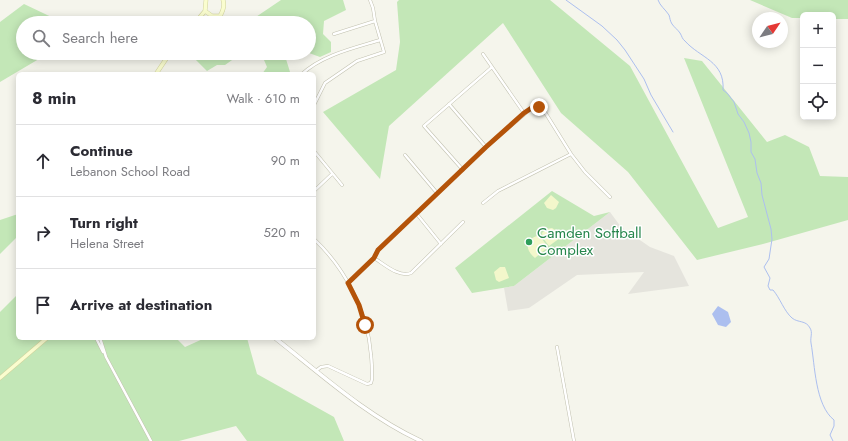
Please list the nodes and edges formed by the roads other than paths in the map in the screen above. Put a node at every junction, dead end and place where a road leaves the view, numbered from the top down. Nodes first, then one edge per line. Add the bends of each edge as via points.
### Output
1 (206, 0) edge
2 (223, 0) edge
3 (370, 0) edge
4 (206, 11) junction
5 (201, 16) edge
6 (375, 21) junction
7 (334, 34) dead end
8 (380, 40) junction
9 (483, 54) dead end
10 (165, 60) edge
11 (492, 67) junction
12 (157, 72) edge
13 (304, 72) edge
14 (316, 101) edge
15 (449, 104) junction
16 (524, 113) junction
17 (486, 147) junction
18 (316, 154) edge
19 (570, 154) junction
20 (405, 155) dead end
21 (463, 170) junction
22 (332, 174) junction
23 (342, 185) dead end
24 (316, 189) edge
25 (438, 192) junction
26 (610, 197) dead end
27 (484, 203) dead end
28 (416, 213) junction
29 (463, 222) dead end
30 (316, 241) edge
31 (441, 244) junction
32 (374, 258) junction
33 (348, 283) junction
34 (45, 340) edge
35 (97, 340) edge
36 (101, 340) edge
37 (278, 340) edge
38 (557, 347) dead end
39 (106, 357) junction
40 (317, 370) junction
41 (0, 378) edge
42 (151, 441) edge
43 (421, 441) edge
44 (574, 441) edge

1 - 4 main road
2 - 4 main road via 223,11 220,16 212,16
3 - 6 street
4 - 5 main road
6 - 7 street
6 - 8 street
8 - 13 street via 329,57
8 - 14 street via 384,52 357,60 325,83
9 - 11 street
10 - 12 main road
11 - 15 street
11 - 16 street
15 - 17 street
15 - 21 street via 424,126
16 - 17 street
16 - 19 street via 533,107 543,109
17 - 21 street
18 - 22 street
19 - 26 street
19 - 27 street via 498,191
20 - 25 street
21 - 25 street
22 - 23 street
22 - 24 street
25 - 28 street
28 - 31 street
28 - 32 street via 378,250
29 - 31 street
30 - 33 street via 330,255
31 - 32 street via 407,275
32 - 33 street
33 - 40 street via 365,325 371,354 371,383 368,384 328,366
34 - 41 main road
35 - 39 street
36 - 39 street
37 - 40 street
38 - 44 street
39 - 42 street
40 - 43 street via 376,416

